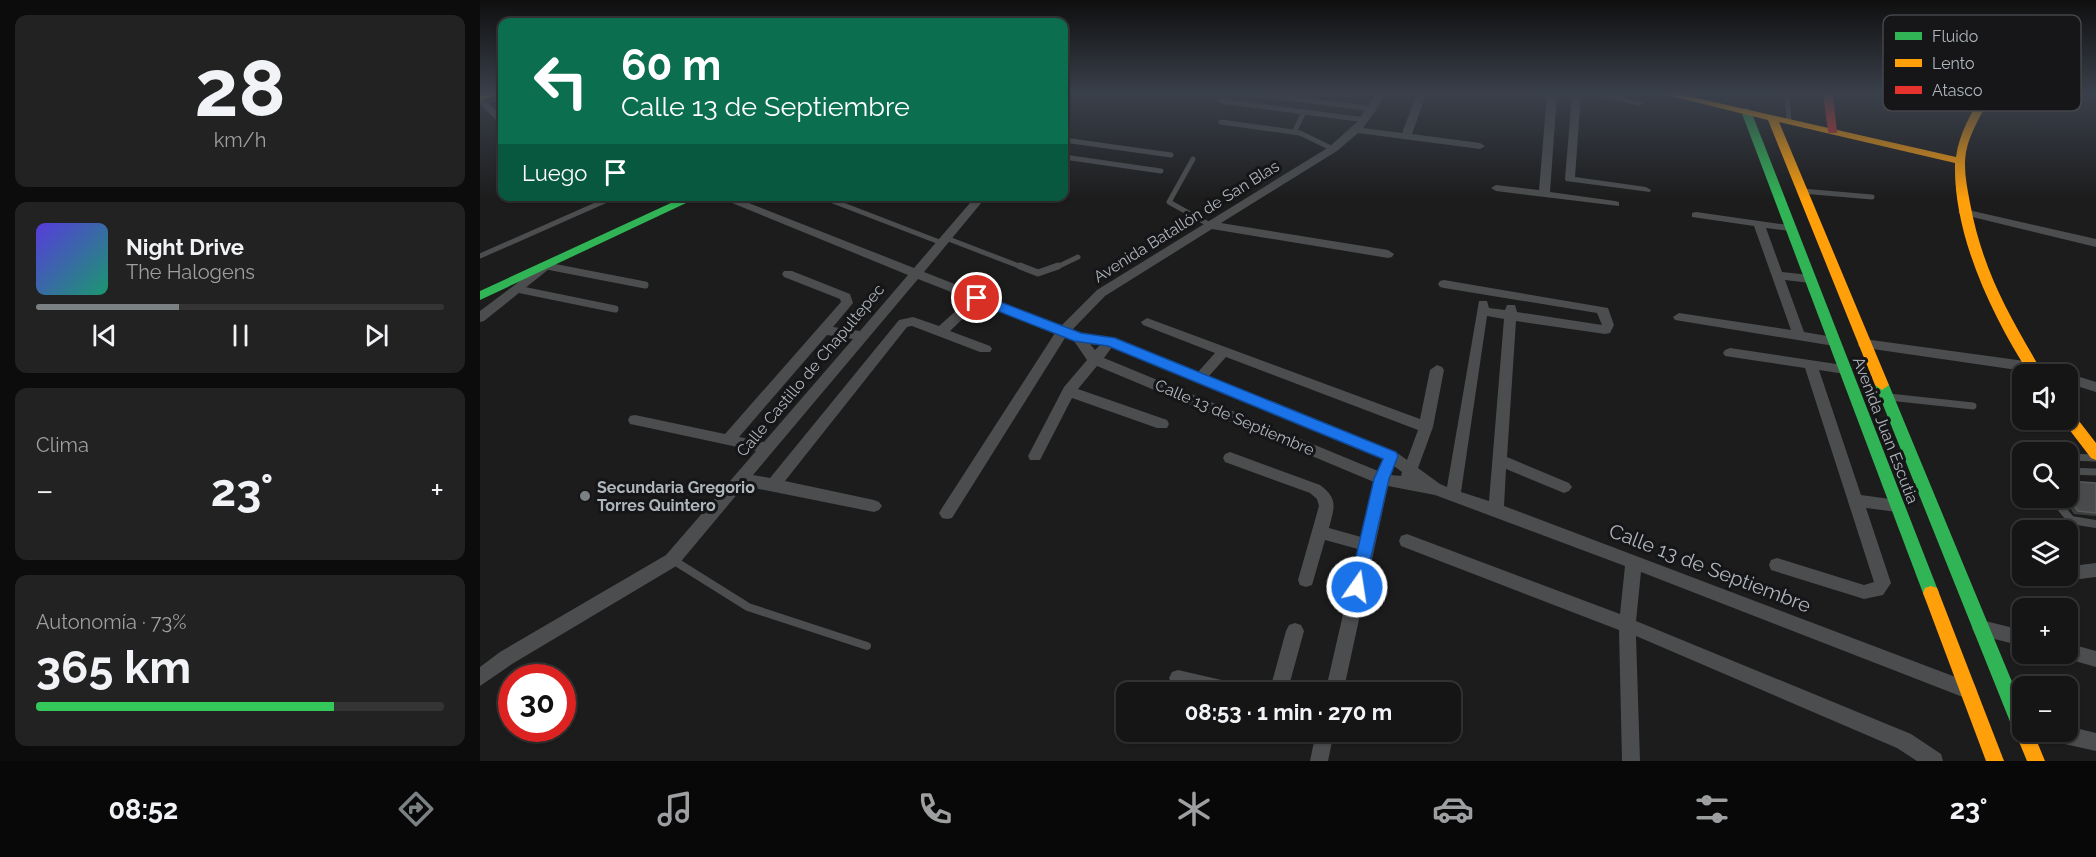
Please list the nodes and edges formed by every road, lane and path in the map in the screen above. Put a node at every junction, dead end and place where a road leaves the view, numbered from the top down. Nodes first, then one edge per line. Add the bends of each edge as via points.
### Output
1 (1276, 130) edge
2 (1356, 130) edge
3 (1379, 130) edge
4 (1408, 130) edge
5 (1555, 130) edge
6 (1568, 130) edge
7 (1753, 130) edge
8 (1777, 130) edge
9 (1826, 130) edge
10 (1969, 130) edge
11 (1833, 131) joint
12 (1294, 132) joint
13 (1406, 136) junction
14 (1068, 141) edge
15 (1480, 146) dead end
16 (1333, 149) junction
17 (1171, 155) dead end
18 (1068, 158) edge
19 (1193, 159) dead end
20 (1960, 161) junction
21 (1161, 171) dead end
22 (1558, 178) junction
23 (1496, 188) dead end
24 (1646, 190) dead end
25 (1802, 191) junction
26 (1544, 193) junction
27 (1872, 197) dead end
28 (605, 201) edge
29 (683, 201) edge
30 (732, 201) edge
31 (833, 201) edge
32 (978, 201) edge
33 (1615, 204) dead end
34 (1965, 212) junction
35 (1695, 215) dead end
36 (1759, 224) junction
37 (1210, 225) junction
38 (1791, 228) junction
39 (944, 241) junction
40 (2096, 243) edge
41 (1388, 254) dead end
42 (480, 256) edge
43 (1078, 257) dead end
44 (545, 266) junction
45 (788, 274) dead end
46 (915, 274) junction
47 (1778, 275) junction
48 (1810, 279) junction
49 (1443, 284) dead end
50 (645, 285) dead end
51 (517, 289) junction
52 (1485, 291) junction
53 (1512, 295) junction
54 (480, 296) edge
55 (977, 298) junction
56 (615, 309) dead end
57 (1482, 311) junction
58 (1510, 315) junction
59 (1679, 316) dead end
60 (480, 318) edge
61 (1147, 322) dead end
62 (825, 330) junction
63 (1063, 331) junction
64 (941, 332) junction
65 (862, 336) junction
66 (1799, 336) junction
67 (1079, 338) junction
68 (1110, 341) junction
69 (1834, 341) junction
70 (1864, 344) junction
71 (985, 349) dead end
72 (1223, 351) junction
73 (1731, 353) dead end
74 (1094, 358) junction
75 (1811, 364) junction
76 (2031, 364) edge
77 (2012, 367) edge
78 (1845, 369) junction
79 (1437, 370) dead end
80 (1200, 378) junction
81 (2078, 381) edge
82 (2096, 387) edge
83 (1069, 391) junction
84 (1886, 397) junction
85 (1973, 406) dead end
86 (635, 420) dead end
87 (1162, 424) dead end
88 (1426, 427) junction
89 (2077, 430) edge
90 (728, 440) junction
91 (767, 448) junction
92 (1035, 456) dead end
93 (1391, 456) junction
94 (2096, 456) edge
95 (2078, 457) edge
96 (1230, 459) dead end
97 (1499, 459) junction
98 (1411, 469) junction
99 (2078, 471) edge
100 (2096, 472) edge
101 (741, 479) junction
102 (1382, 479) junction
103 (1405, 484) junction
104 (773, 485) junction
105 (1564, 487) dead end
106 (1436, 489) junction
107 (1453, 495) junction
108 (1854, 500) junction
109 (874, 506) dead end
110 (1898, 506) junction
111 (2061, 508) edge
112 (1496, 510) junction
113 (947, 513) dead end
114 (2096, 524) edge
115 (1320, 532) junction
116 (1407, 541) dead end
117 (1367, 545) junction
118 (672, 560) junction
119 (1634, 561) junction
120 (1777, 565) dead end
121 (2096, 570) edge
122 (2078, 572) edge
123 (1306, 580) dead end
124 (1627, 624) junction
125 (1981, 628) junction
126 (1295, 631) dead end
127 (2012, 636) edge
128 (867, 646) dead end
129 (2078, 654) edge
130 (2096, 659) edge
131 (480, 678) edge
132 (1178, 678) dead end
133 (1194, 682) edge
134 (1281, 682) edge
135 (1336, 682) edge
136 (1968, 690) junction
137 (2012, 704) edge
138 (2078, 738) edge
139 (1323, 742) edge
140 (2028, 742) edge
141 (2096, 742) edge
142 (1318, 761) edge
143 (1631, 761) edge
144 (1934, 761) edge
145 (1995, 761) edge
146 (2036, 761) edge

1 - 12 lane
2 - 16 street, Avenida Batallón de San Blas
3 - 13 street
4 - 13 street
5 - 22 street
6 - 22 street
7 - 38 main road, Avenida Juan Escutia
8 - 25 main road, Avenida Juan Escutia
9 - 11 main road
10 - 20 main road
11 - 20 main road
12 - 16 lane
13 - 15 street
14 - 17 lane
16 - 37 street, Avenida Batallón de San Blas
18 - 21 lane
19 - 37 lane via 1169,202
20 - 34 main road
22 - 24 street
22 - 26 street
23 - 26 street
25 - 27 lane
25 - 70 main road, Avenida Juan Escutia
26 - 33 street
28 - 42 lane
29 - 44 main road
30 - 46 street, Calle 13 de Septiembre
31 - 39 lane
32 - 39 street, Calle Castillo de Chapultepec
34 - 40 street
34 - 76 main road via 2000,312
35 - 36 street
36 - 38 street
36 - 47 street
37 - 41 street
37 - 63 street, Avenida Batallón de San Blas via 1101,292
38 - 48 main road, Avenida Juan Escutia
39 - 43 lane via 1038,273
39 - 46 street, Calle Castillo de Chapultepec
44 - 50 lane
44 - 51 street
44 - 54 main road
45 - 62 street via 846,297 847,303
46 - 55 street, Calle 13 de Septiembre
46 - 65 street, Calle Castillo de Chapultepec
47 - 48 street
47 - 66 street
48 - 69 main road, Avenida Juan Escutia
49 - 52 street
51 - 56 lane
51 - 60 street
52 - 53 street
52 - 57 street
53 - 58 street
53 - 58 street via 1598,309 1604,311 1608,325 1605,330
55 - 63 street, Calle 13 de Septiembre
55 - 64 street
57 - 58 street
57 - 107 street
58 - 97 street
59 - 66 street
61 - 72 street
62 - 65 street
62 - 90 street
63 - 67 street, Calle 13 de Septiembre
63 - 113 street, Avenida Batallón de San Blas
64 - 71 street
64 - 104 street via 910,321 900,325
65 - 91 street, Calle Castillo de Chapultepec
66 - 69 street
67 - 68 street, Calle 13 de Septiembre
67 - 74 street, Calle 13 de Septiembre
68 - 74 street
68 - 80 street, Calle 13 de Septiembre
69 - 78 main road, Avenida Juan Escutia
70 - 77 street
70 - 84 main road, Avenida Juan Escutia
72 - 80 street
72 - 88 street
73 - 75 street
74 - 83 street
74 - 102 street, Calle 13 de Septiembre
75 - 78 street
75 - 108 street
78 - 110 main road, Avenida Juan Escutia
79 - 88 street
80 - 93 street, Calle 13 de Septiembre
81 - 82 street
83 - 87 street
83 - 92 street
84 - 85 lane
84 - 125 main road, Avenida Juan Escutia
86 - 90 street
88 - 98 street
89 - 94 main road
90 - 91 street
91 - 101 street, Calle Castillo de Chapultepec
93 - 98 street, Calle 13 de Septiembre
93 - 102 street
94 - 95 lane
96 - 115 street via 1315,489 1324,496 1327,506
97 - 105 street
97 - 112 street
98 - 103 street
98 - 106 street, Calle 13 de Septiembre
99 - 100 lane
101 - 104 street
101 - 118 street, Calle Castillo de Chapultepec
102 - 103 street, Calle 13 de Septiembre
102 - 117 street
103 - 106 street, Calle 13 de Septiembre
104 - 109 street
106 - 107 street, Calle 13 de Septiembre
107 - 112 street, Calle 13 de Septiembre
108 - 110 street
108 - 120 street via 1881,575 1880,589 1864,592
110 - 136 main road, Avenida Juan Escutia
111 - 114 lane via 2071,520
112 - 119 street, Calle 13 de Septiembre
115 - 117 street
115 - 123 street
116 - 124 street
117 - 135 street
118 - 128 lane via 748,608
118 - 131 street, Calle Castillo de Chapultepec via 506,658
119 - 124 street
119 - 136 street, Calle 13 de Septiembre
121 - 122 street
124 - 143 street
124 - 144 street via 1904,741
125 - 127 street
125 - 137 main road, Avenida Juan Escutia
126 - 134 street
129 - 130 street
132 - 133 street
136 - 145 main road, Avenida Juan Escutia
138 - 141 street
139 - 142 street
140 - 146 main road, Avenida Juan Escutia

